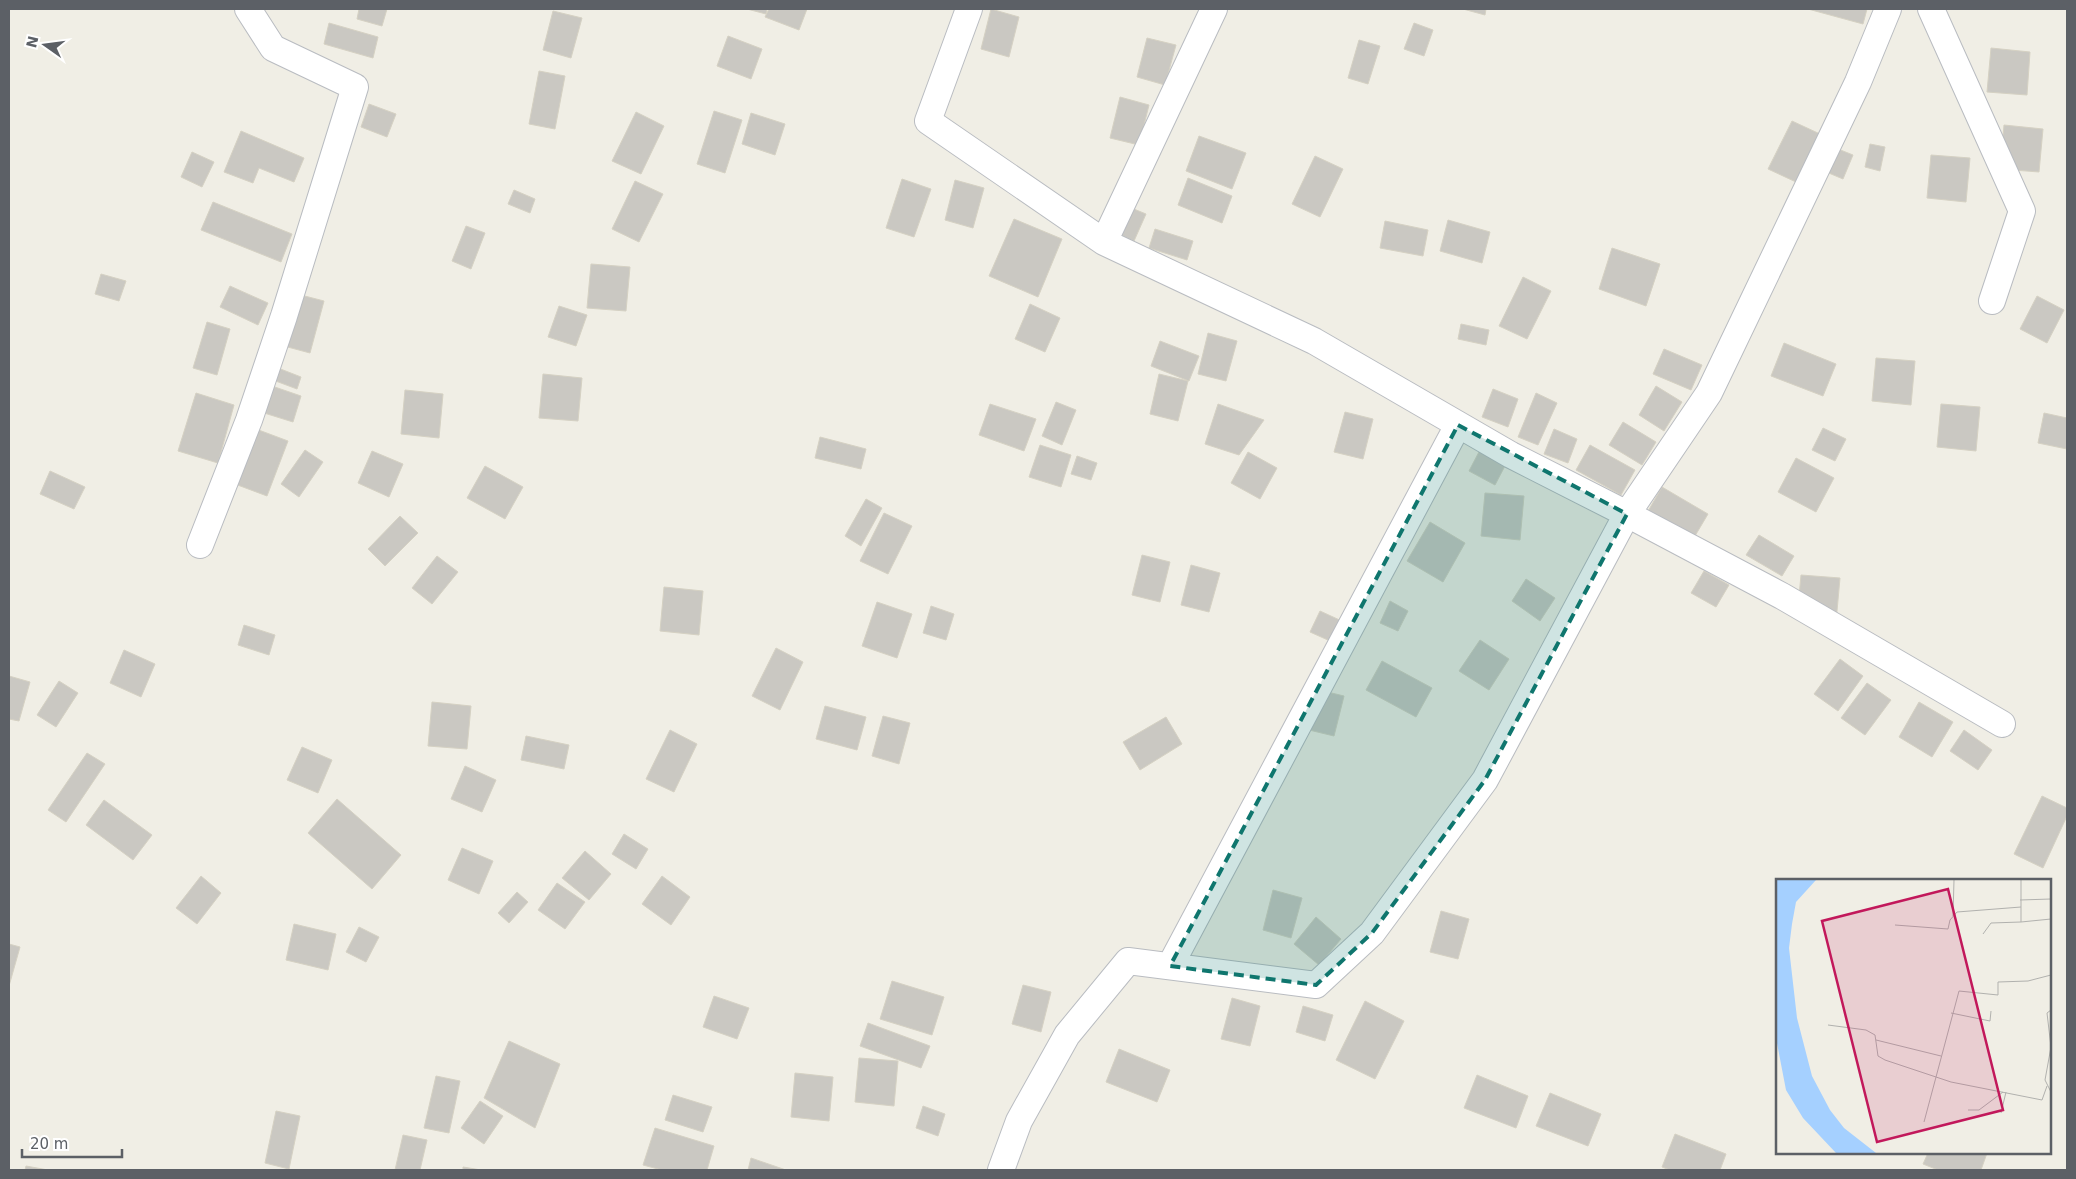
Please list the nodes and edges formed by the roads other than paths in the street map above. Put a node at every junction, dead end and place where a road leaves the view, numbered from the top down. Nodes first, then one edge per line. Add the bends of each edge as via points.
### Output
1 (969, 9) edge
2 (1214, 9) edge
3 (1888, 9) edge
4 (1931, 9) edge
5 (244, 10) edge
6 (1104, 242) junction
7 (1992, 301) dead end
8 (1458, 425) junction
9 (1627, 514) junction
10 (200, 546) dead end
11 (2002, 724) dead end
12 (1170, 966) junction
13 (1001, 1170) edge

1 - 6 street via 928,121
2 - 6 street
3 - 9 street via 1858,82 1709,393
4 - 7 street via 2022,211
5 - 10 street via 274,48 355,87 252,412
6 - 8 street via 1314,341
8 - 9 street
8 - 12 street
9 - 11 street via 1782,596
9 - 12 street via 1485,780 1372,933 1316,985
12 - 13 street via 1128,961 1122,968 1067,1035 1019,1121

